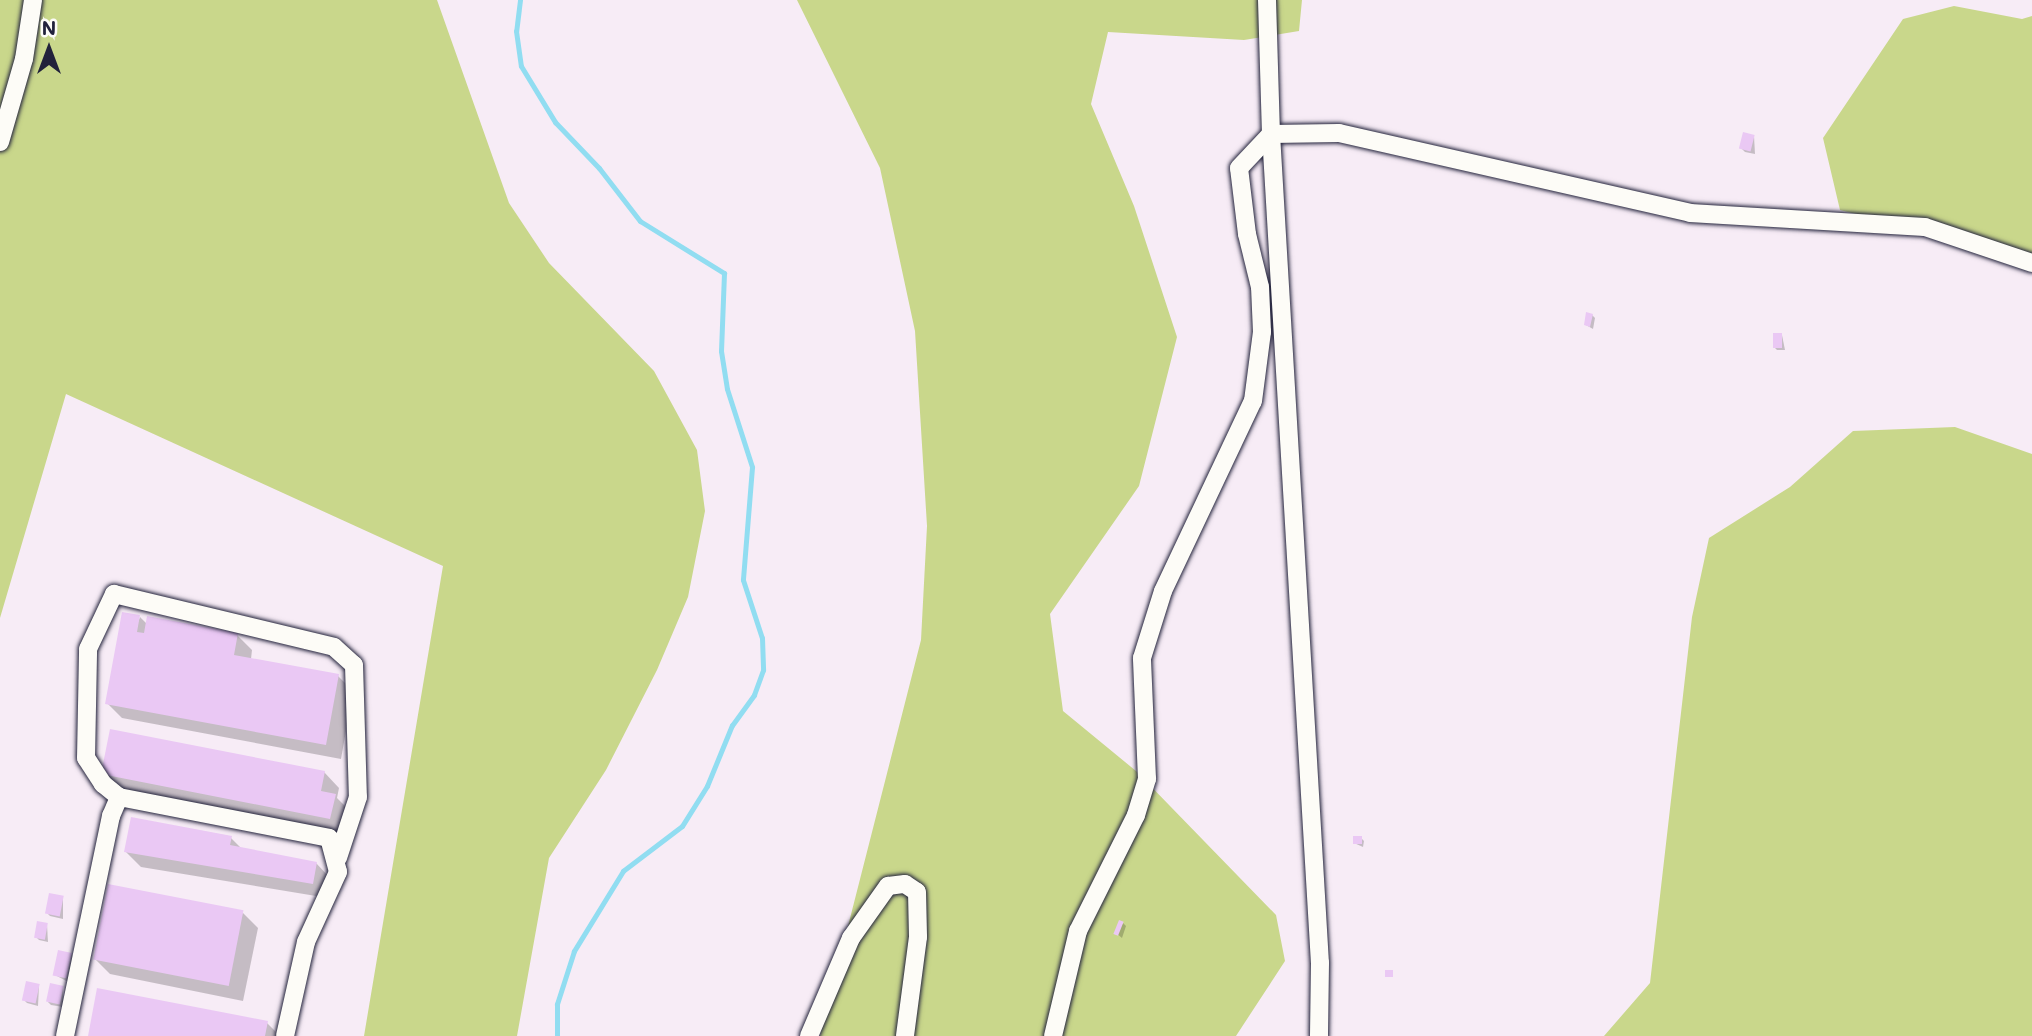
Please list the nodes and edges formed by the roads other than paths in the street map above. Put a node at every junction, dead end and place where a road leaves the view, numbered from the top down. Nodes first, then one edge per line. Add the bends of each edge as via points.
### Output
1 (33, 0) edge
2 (1267, 0) edge
3 (1271, 134) junction
4 (0, 142) edge
5 (2032, 263) edge
6 (119, 797) junction
7 (338, 858) junction
8 (65, 1036) edge
9 (285, 1036) edge
10 (809, 1036) edge
11 (905, 1036) edge
12 (1053, 1036) edge
13 (1319, 1036) edge

1 - 4 street via 24,60
2 - 3 street
3 - 5 street via 1339,133 1690,213 1925,227
3 - 12 street via 1239,168 1247,234 1260,287 1262,332 1254,401 1163,591 1142,658 1147,779 1136,815 1076,935
3 - 13 street via 1320,950
6 - 7 street via 328,838
6 - 7 street via 103,784 86,758 88,649 114,594 334,647 354,665 358,797
6 - 8 street via 111,816
7 - 9 street via 338,872 306,942
10 - 11 street via 851,938 888,886 905,884 917,892 918,937

